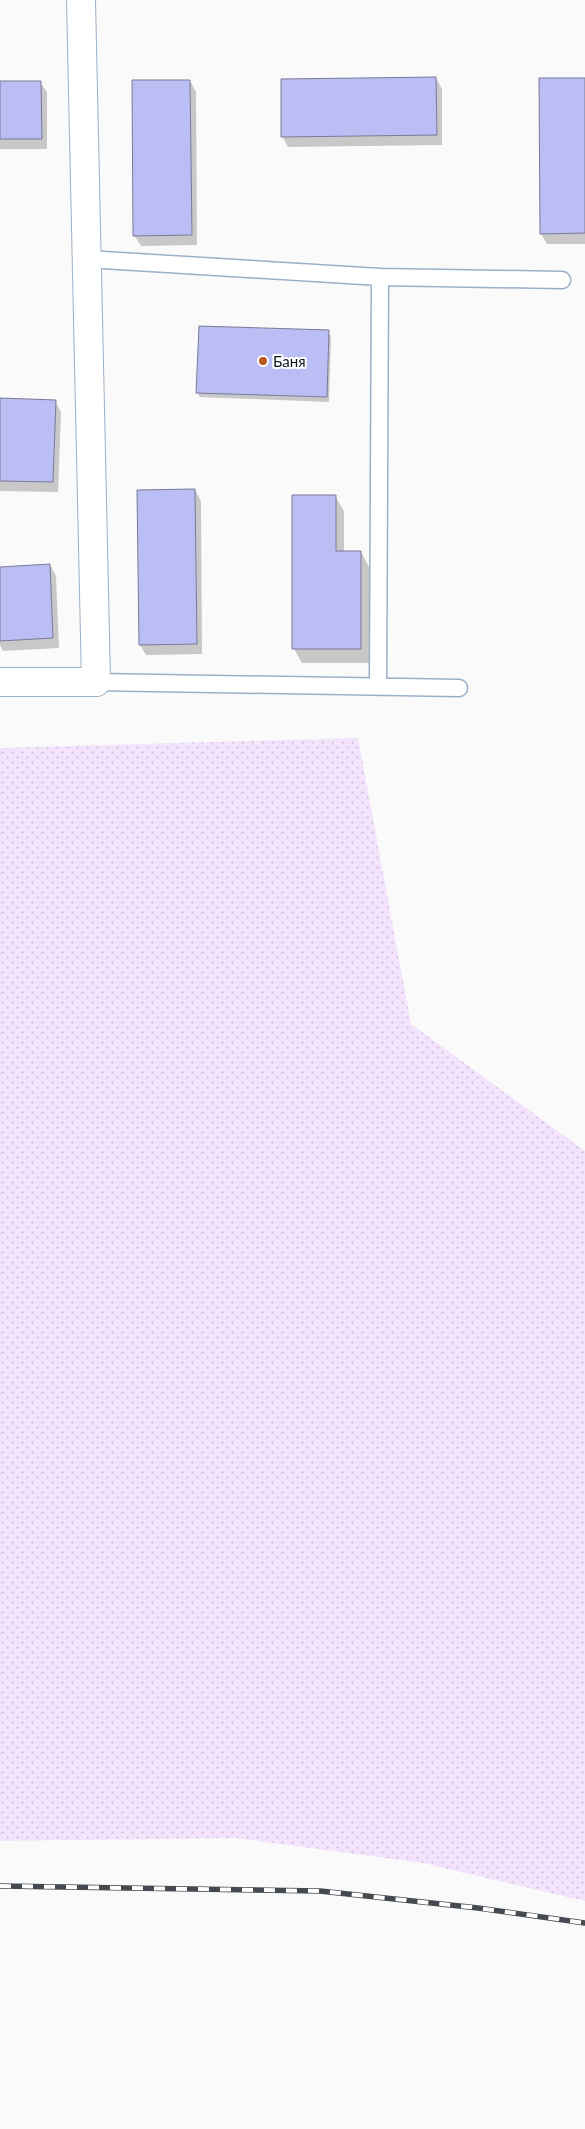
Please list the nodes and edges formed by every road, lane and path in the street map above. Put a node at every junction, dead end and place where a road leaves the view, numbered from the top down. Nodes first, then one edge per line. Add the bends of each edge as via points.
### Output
1 (81, 0) edge
2 (87, 259) junction
3 (380, 277) junction
4 (562, 280) dead end
5 (0, 682) edge
6 (96, 682) junction
7 (378, 687) junction
8 (459, 688) dead end

1 - 2 street
2 - 3 lane
2 - 6 street
3 - 4 lane
3 - 7 lane
5 - 6 street
6 - 7 lane
7 - 8 lane

